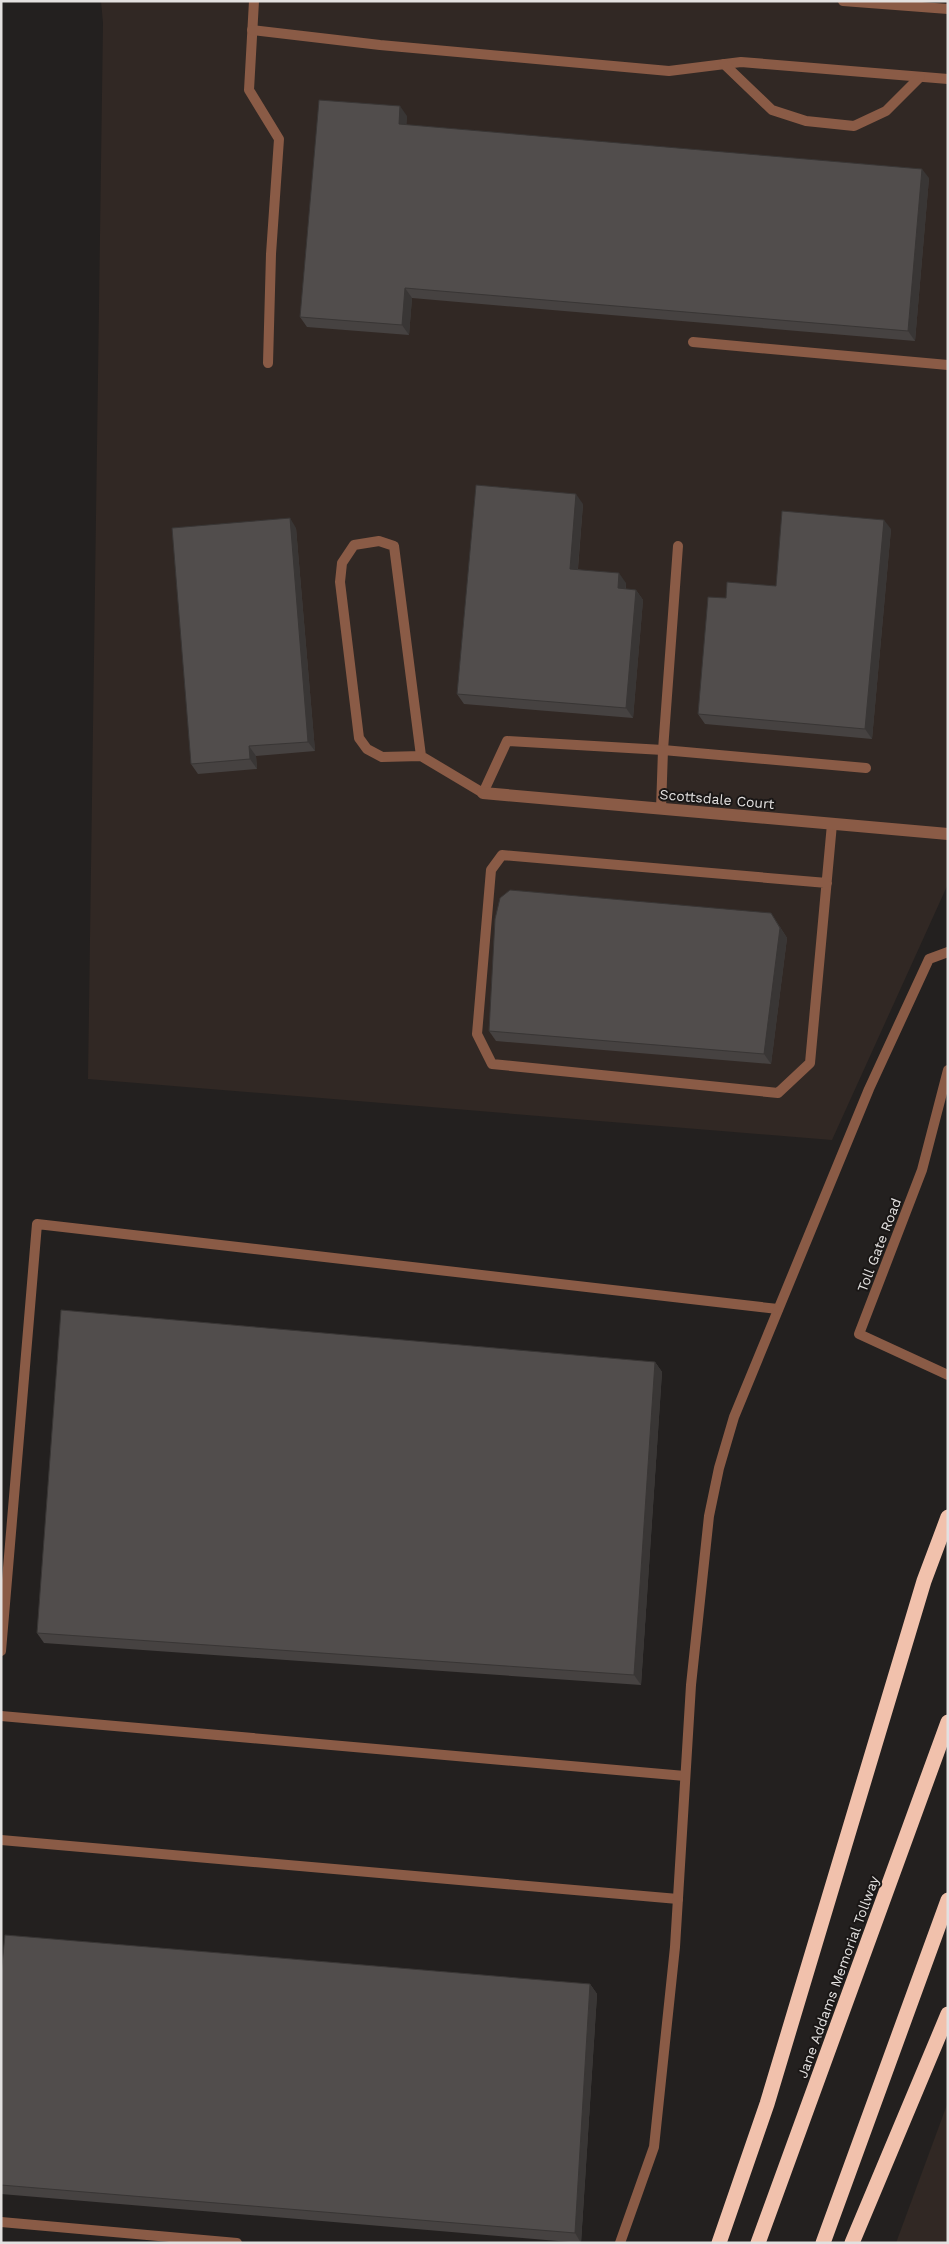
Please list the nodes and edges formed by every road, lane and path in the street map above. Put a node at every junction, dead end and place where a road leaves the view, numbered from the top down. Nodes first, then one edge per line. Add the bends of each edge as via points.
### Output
1 (254, 1) edge
2 (843, 1) edge
3 (948, 9) edge
4 (252, 30) junction
5 (724, 64) junction
6 (920, 77) junction
7 (948, 79) edge
8 (693, 342) dead end
9 (268, 363) dead end
10 (948, 365) edge
11 (678, 546) dead end
12 (663, 750) junction
13 (421, 756) junction
14 (866, 768) dead end
15 (483, 793) junction
16 (661, 809) junction
17 (832, 824) junction
18 (948, 834) edge
19 (827, 883) junction
20 (948, 952) edge
21 (948, 1070) edge
22 (778, 1309) junction
23 (948, 1375) edge
24 (948, 1517) edge
25 (1, 1651) edge
26 (1, 1716) edge
27 (948, 1722) edge
28 (685, 1776) junction
29 (1, 1840) edge
30 (678, 1899) junction
31 (948, 1900) edge
32 (948, 2014) edge
33 (1, 2222) edge
34 (237, 2243) edge
35 (620, 2243) edge
36 (719, 2243) edge
37 (758, 2243) edge
38 (823, 2243) edge
39 (852, 2243) edge

1 - 4 lane
2 - 3 lane
4 - 5 lane via 669,71
4 - 9 lane via 249,90 279,139
5 - 6 lane via 742,62
5 - 6 lane via 772,110 806,121 854,126 886,111
6 - 7 lane
8 - 10 lane
11 - 12 lane
12 - 14 lane
12 - 15 lane via 508,741
12 - 16 lane
13 - 13 lane via 382,757 367,749 359,738 340,582 342,563 354,545 379,541 394,546
13 - 15 lane
15 - 16 street, Scottsdale Court
16 - 17 street, Scottsdale Court
17 - 18 street, Scottsdale Court
17 - 19 lane
19 - 19 lane via 810,1063 778,1093 492,1064 477,1034 491,870 502,855
20 - 22 lane via 929,959 869,1089
21 - 23 lane, Toll Gate Road via 922,1170 859,1334
22 - 25 lane via 37,1224
22 - 28 lane via 734,1417 709,1516
24 - 36 highway via 924,1581 767,2104
26 - 28 lane
27 - 37 highway, Jane Addams Memorial Tollway
28 - 30 lane
29 - 30 lane
30 - 35 lane via 654,2147
31 - 38 highway
32 - 39 highway
33 - 34 lane

